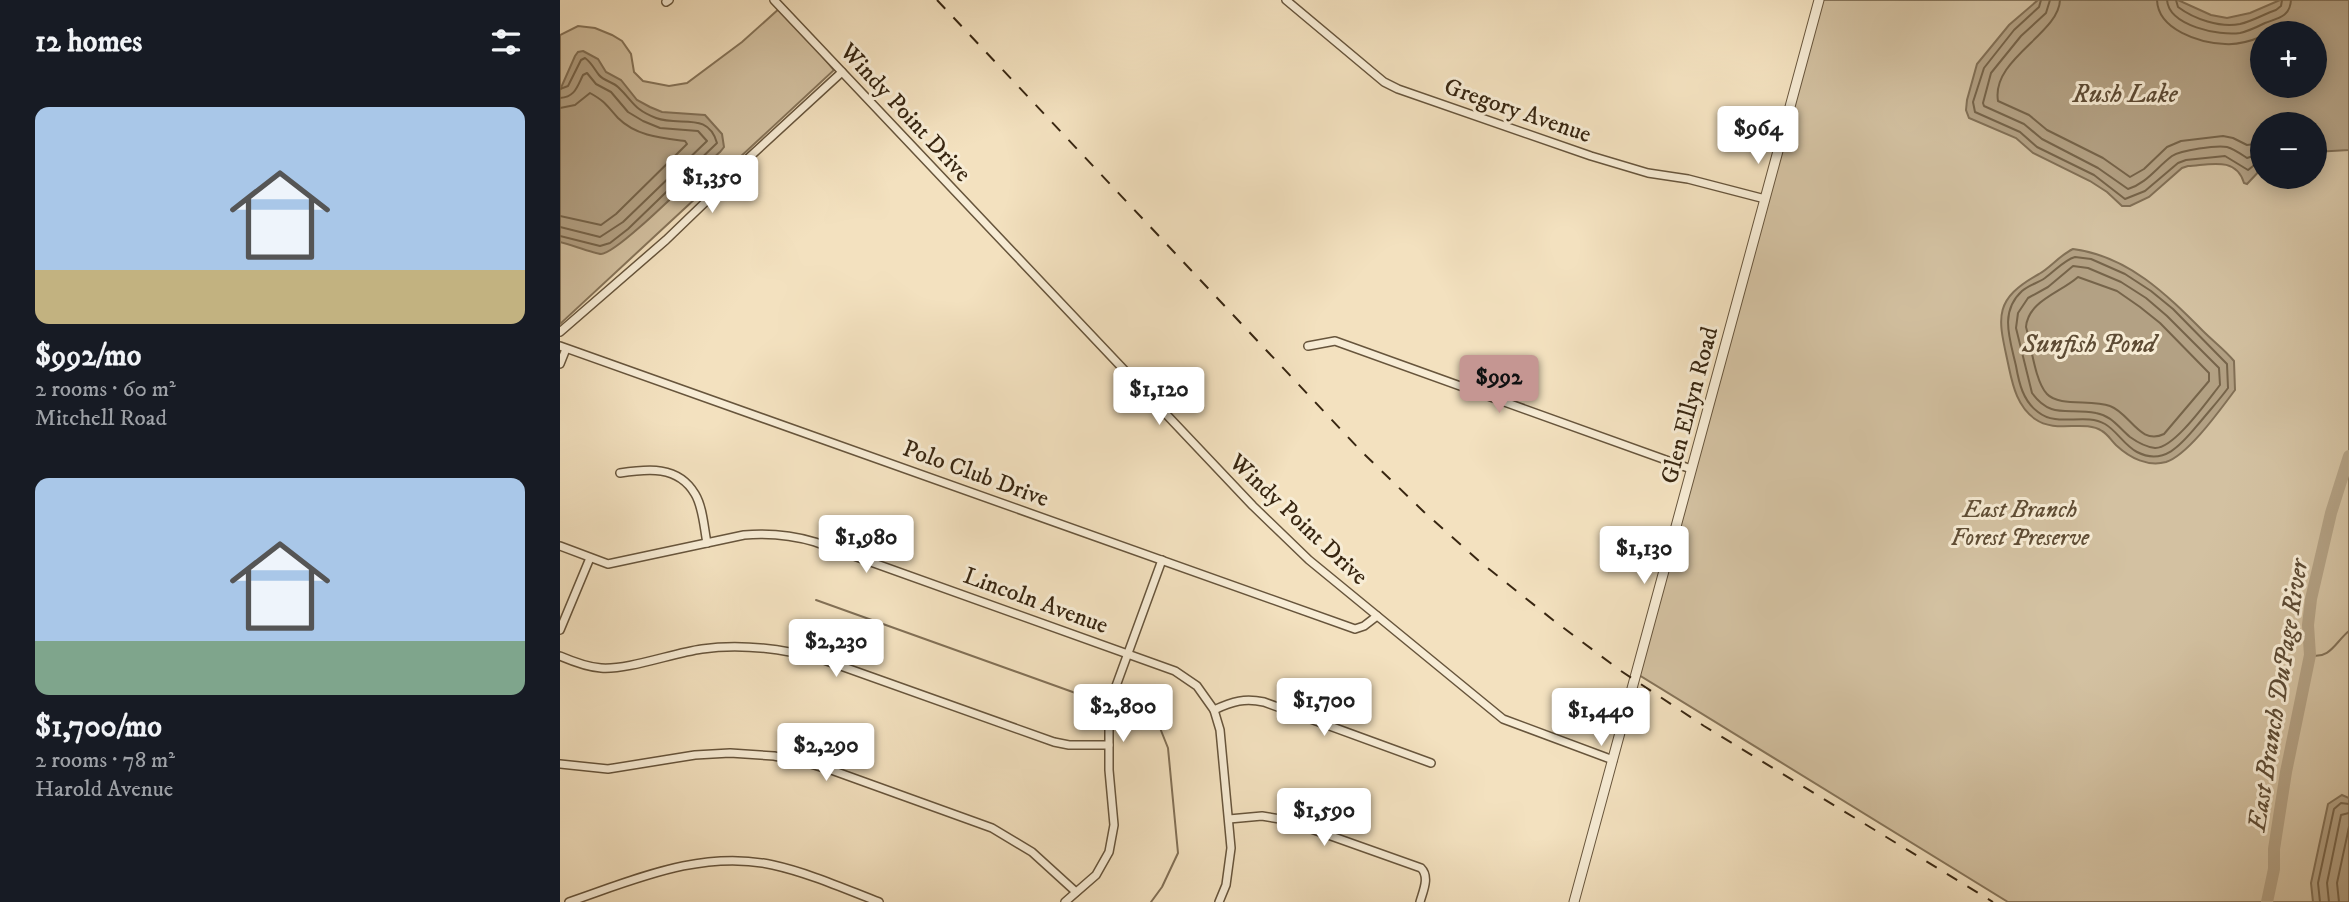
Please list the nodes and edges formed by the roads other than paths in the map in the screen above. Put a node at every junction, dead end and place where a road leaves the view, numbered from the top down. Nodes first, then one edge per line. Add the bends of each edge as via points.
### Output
1 (774, 0) edge
2 (1286, 0) edge
3 (1819, 0) edge
4 (842, 72) junction
5 (1765, 199) junction
6 (560, 332) edge
7 (1308, 346) dead end
8 (563, 347) edge
9 (560, 364) edge
10 (1691, 469) junction
11 (620, 473) dead end
12 (707, 543) junction
13 (560, 546) edge
14 (590, 558) junction
15 (1162, 560) junction
16 (1377, 616) junction
17 (560, 630) edge
18 (1128, 653) junction
19 (560, 656) edge
20 (1214, 710) junction
21 (1109, 745) junction
22 (1613, 760) junction
23 (1431, 763) dead end
24 (560, 764) edge
25 (1229, 819) junction
26 (1076, 892) junction
27 (569, 902) edge
28 (879, 902) edge
29 (1065, 902) edge
30 (1219, 902) edge
31 (1420, 902) edge
32 (1574, 902) edge

1 - 4 street, Windy Point Drive
2 - 5 street, Gregory Avenue via 1398,89 1591,156
3 - 5 street, Glen Ellyn Road
4 - 6 street via 666,240
4 - 16 street, Windy Point Drive via 1253,506
5 - 10 street, Glen Ellyn Road
7 - 10 street via 1335,341
8 - 9 street
8 - 15 street, Polo Club Drive
10 - 22 street, Glen Ellyn Road
11 - 12 street via 655,469 679,478 696,494
12 - 14 street, Lincoln Avenue via 608,564
12 - 18 street, Lincoln Avenue via 758,534 806,539
13 - 14 street, Lincoln Avenue
14 - 17 street
15 - 16 street, Polo Club Drive via 1355,629
15 - 18 street
16 - 22 street, Windy Point Drive via 1503,719
18 - 20 street, Lincoln Avenue via 1175,671 1197,686
18 - 21 street via 1112,699
19 - 21 street via 581,665 607,668 724,646 788,651 1054,742
20 - 23 street via 1248,698 1265,702
20 - 25 street
21 - 26 street via 1113,838 1096,875
22 - 32 street, Glen Ellyn Road
24 - 26 street via 608,769 730,753 804,762 999,831 1048,864
25 - 30 street via 1229,872
25 - 31 street via 1262,816 1286,820 1421,868 1426,878
26 - 29 street
27 - 28 street via 692,863 730,860 782,867

